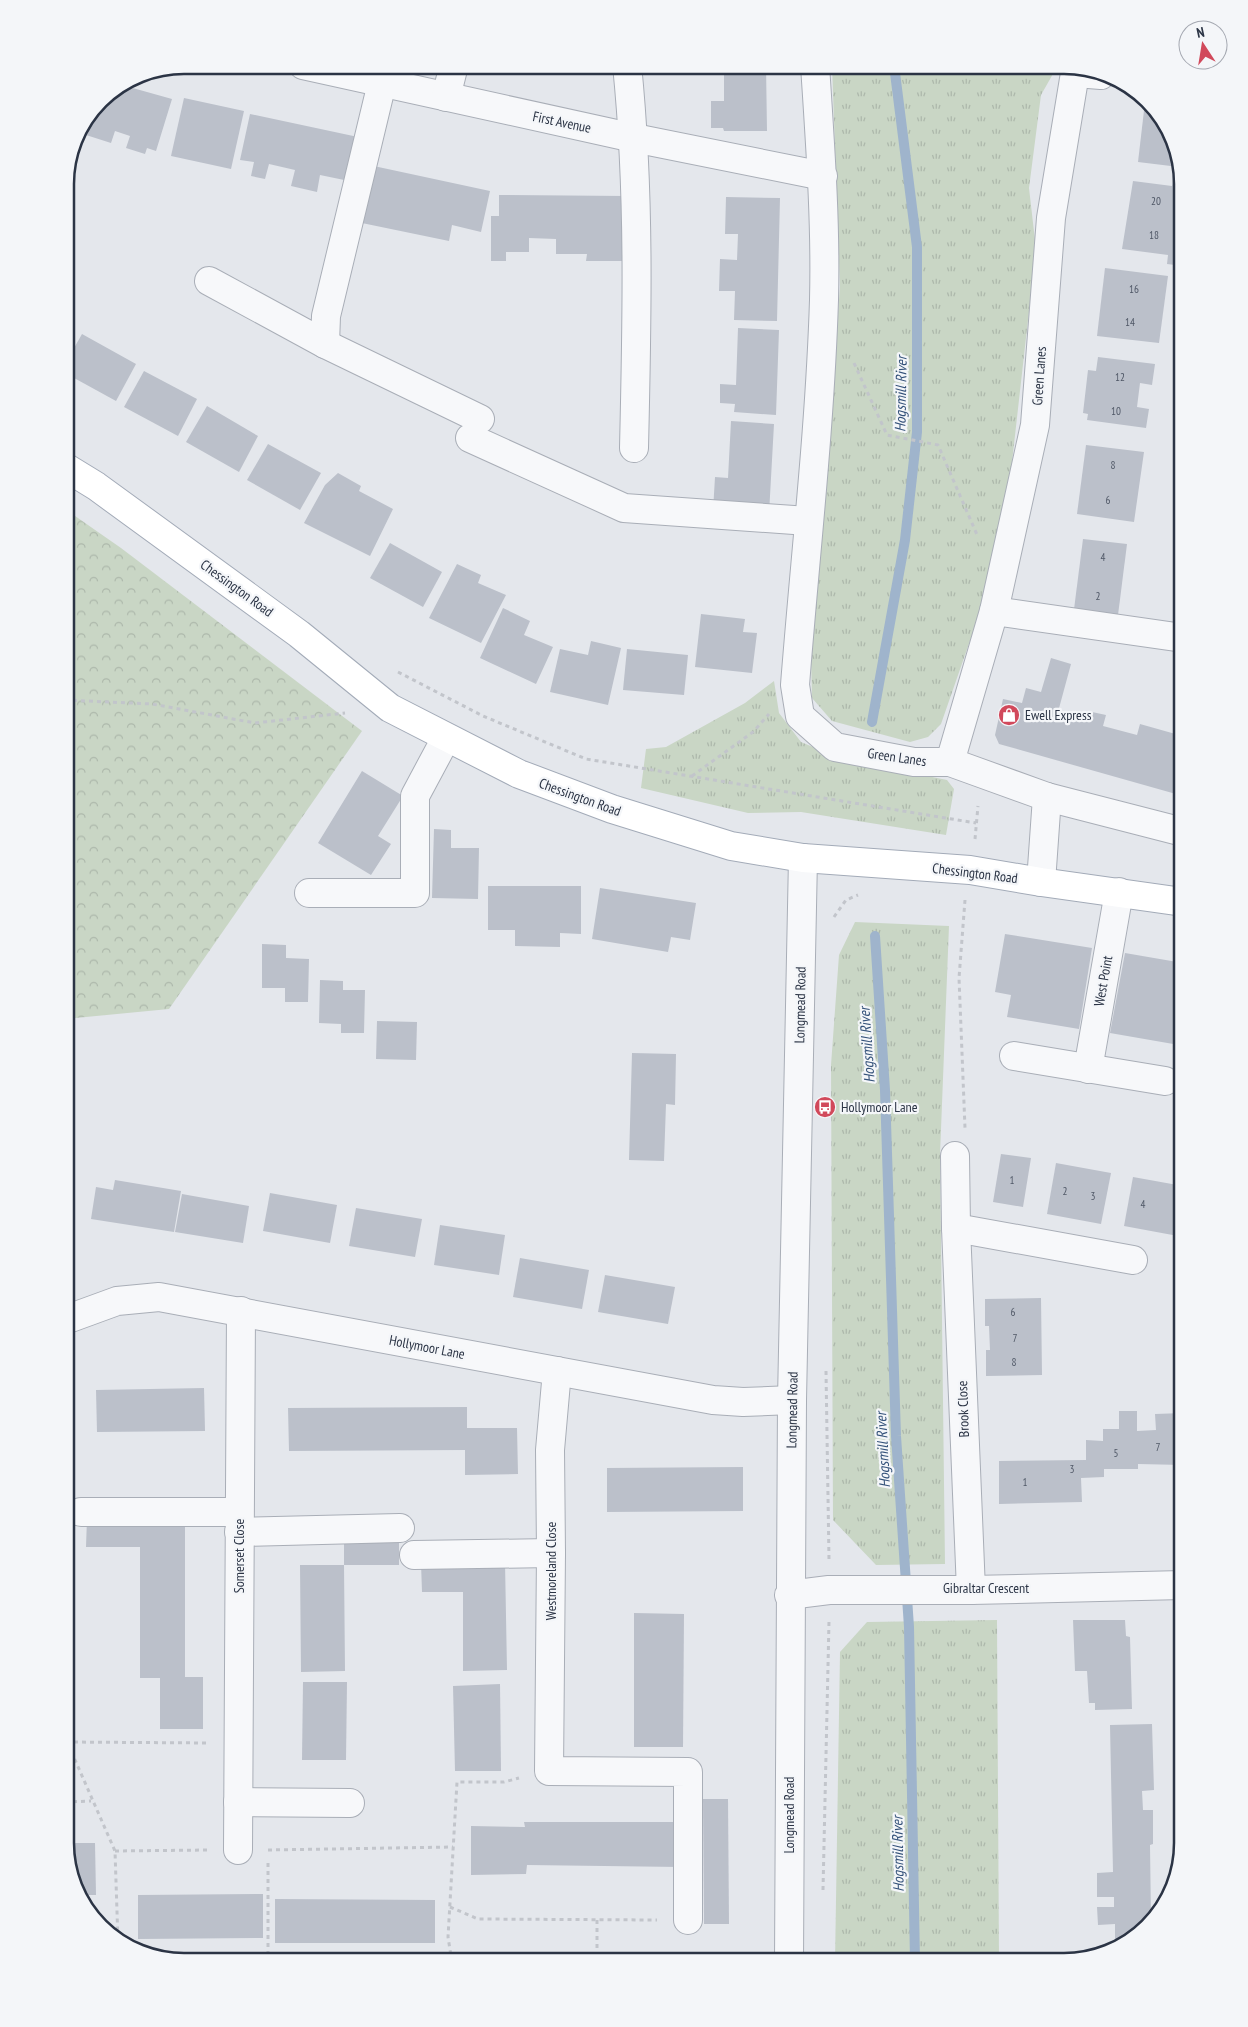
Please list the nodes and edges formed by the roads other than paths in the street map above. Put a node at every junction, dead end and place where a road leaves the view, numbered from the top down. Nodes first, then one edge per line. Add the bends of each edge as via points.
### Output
1 (342, 74) edge
2 (452, 74) edge
3 (628, 74) edge
4 (816, 74) edge
5 (1083, 76) edge
6 (382, 83) junction
7 (446, 97) junction
8 (634, 138) junction
9 (823, 176) junction
10 (209, 282) dead end
11 (325, 344) junction
12 (634, 448) dead end
13 (74, 473) edge
14 (808, 521) junction
15 (994, 611) junction
16 (1174, 637) edge
17 (446, 738) junction
18 (950, 762) junction
19 (1047, 797) junction
20 (1174, 830) edge
21 (803, 858) junction
22 (1041, 882) junction
23 (1119, 892) junction
24 (309, 893) dead end
25 (1174, 901) edge
26 (1014, 1056) dead end
27 (1088, 1069) junction
28 (1165, 1081) dead end
29 (955, 1156) dead end
30 (956, 1228) junction
31 (1133, 1260) dead end
32 (241, 1311) junction
33 (74, 1317) edge
34 (557, 1372) junction
35 (792, 1400) junction
36 (81, 1512) road end
37 (239, 1522) junction
38 (400, 1528) dead end
39 (551, 1553) junction
40 (414, 1555) dead end
41 (1174, 1585) edge
42 (971, 1590) junction
43 (790, 1595) junction
44 (238, 1802) junction
45 (350, 1803) dead end
46 (238, 1850) road end
47 (688, 1920) road end
48 (789, 1953) edge

1 - 6 street, First Avenue
2 - 7 street
3 - 8 street
4 - 9 street, Green Lanes
5 - 15 street, Green Lanes via 1051,218 1035,425
6 - 7 street, First Avenue
6 - 11 street via 326,316
7 - 8 street, First Avenue
8 - 9 street, First Avenue
8 - 12 street
9 - 14 street, Green Lanes via 824,299
10 - 11 street
11 - 14 street via 624,508
13 - 17 main road, Chessington Road via 299,634 390,708
14 - 18 street, Green Lanes via 795,685 800,716 835,747 914,762
15 - 16 street
15 - 18 street, Green Lanes
17 - 21 main road, Chessington Road via 519,774 612,809 732,846
17 - 24 street via 415,796 414,893
18 - 19 street
19 - 20 street
19 - 22 street
21 - 22 main road, Chessington Road via 970,870
21 - 35 street, Longmead Road
22 - 23 main road, Chessington Road
23 - 25 main road, Chessington Road
23 - 27 street, West Point
26 - 27 street
27 - 28 street
29 - 30 street, Brook Close
30 - 31 street
30 - 42 street, Brook Close
32 - 33 street, Hollymoor Lane via 159,1297 117,1301
32 - 34 street, Hollymoor Lane
32 - 37 street, Somerset Close
34 - 35 street, Hollymoor Lane via 713,1400
34 - 39 street, Westmoreland Close via 550,1450
35 - 43 street, Longmead Road
36 - 37 street
37 - 38 street
37 - 44 street, Somerset Close
39 - 40 street
39 - 47 street, Westmoreland Close via 549,1771 688,1772
41 - 42 street, Gibraltar Crescent
42 - 43 street, Gibraltar Crescent via 829,1590
43 - 48 street, Longmead Road
44 - 45 street
44 - 46 street, Somerset Close

